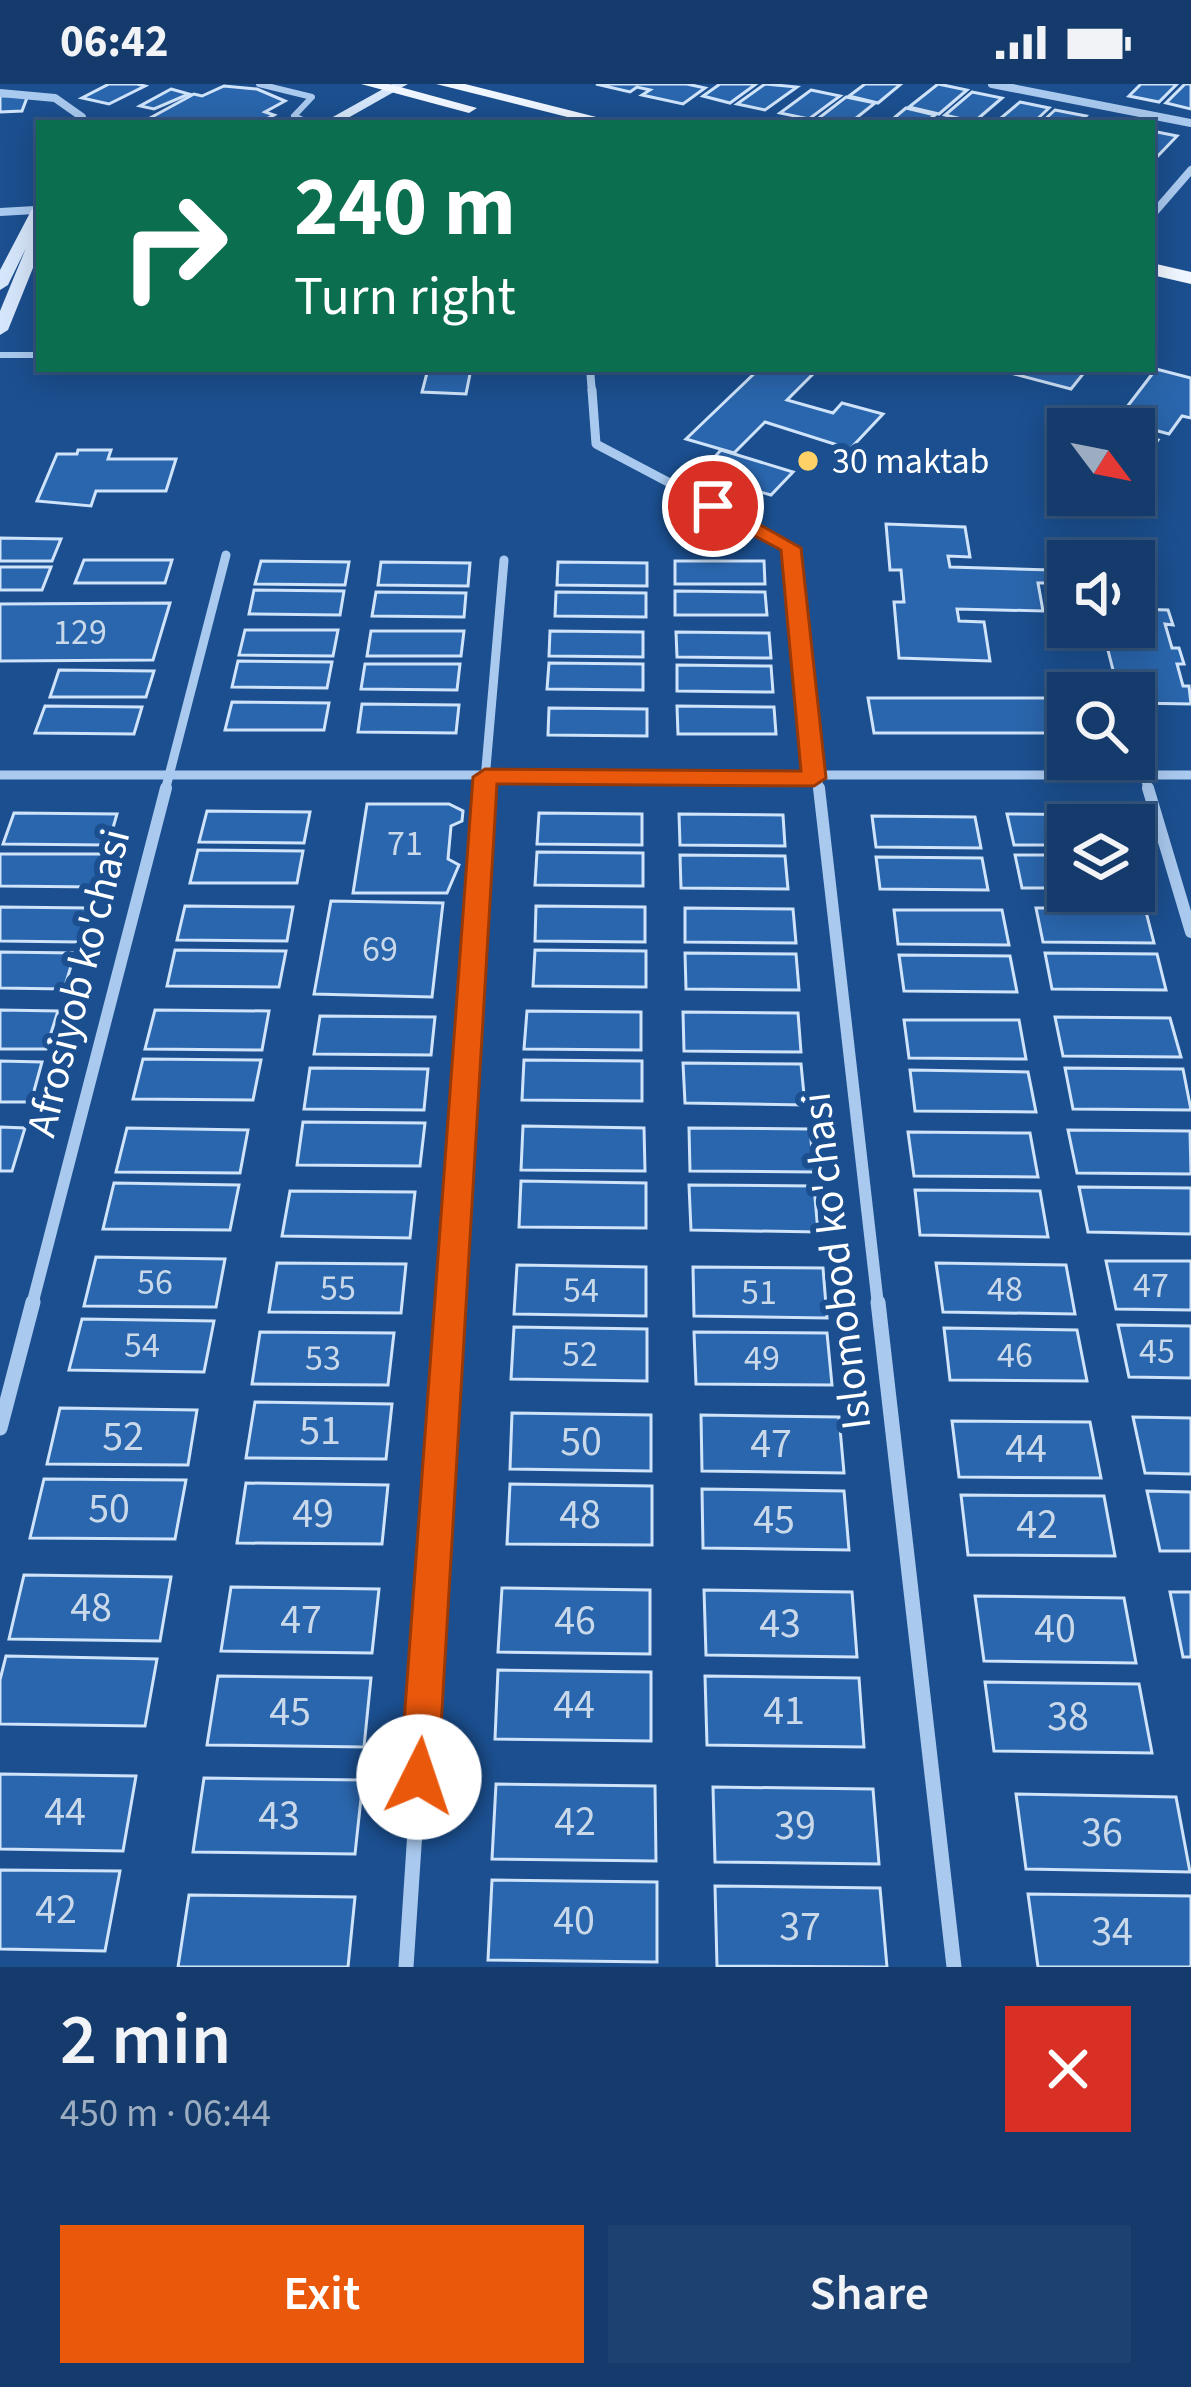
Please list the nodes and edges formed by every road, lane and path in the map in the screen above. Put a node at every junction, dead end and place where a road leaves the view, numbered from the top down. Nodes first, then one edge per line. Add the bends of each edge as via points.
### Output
1 (259, 84) edge
2 (370, 84) edge
3 (444, 84) edge
4 (992, 84) edge
5 (406, 88) edge
6 (0, 93) edge
7 (81, 120) edge
8 (302, 120) edge
9 (336, 120) edge
10 (357, 120) edge
11 (521, 120) edge
12 (599, 120) edge
13 (1191, 123) edge
14 (1191, 170) edge
15 (1155, 211) edge
16 (0, 212) edge
17 (36, 219) edge
18 (1155, 249) edge
19 (1191, 257) edge
20 (1155, 270) edge
21 (1191, 278) edge
22 (0, 285) edge
23 (0, 330) edge
24 (0, 355) edge
25 (36, 355) edge
26 (590, 372) edge
27 (226, 555) dead end
28 (504, 560) dead end
29 (0, 775) edge
30 (166, 775) junction
31 (1155, 775) edge
32 (1047, 776) edge
33 (1191, 776) edge
34 (485, 777) junction
35 (814, 778) junction
36 (1145, 780) edge
37 (1191, 932) edge
38 (0, 1428) edge
39 (406, 1967) edge
40 (954, 1967) edge

1 - 8 lane via 312,97 294,116
2 - 5 main road
3 - 12 main road
4 - 13 street
5 - 9 main road
5 - 10 main road
5 - 11 main road
6 - 7 street via 54,97
14 - 15 street
16 - 17 street
17 - 22 main road
17 - 23 main road
18 - 19 main road
20 - 21 main road
24 - 25 lane
26 - 35 street, Islomobod ko'chasi via 596,444 791,548
27 - 30 street, Afrosiyob ko'chasi
28 - 34 street
29 - 30 street
30 - 34 street
30 - 38 street, Afrosiyob ko'chasi
31 - 33 street
32 - 35 street
34 - 35 street
34 - 39 street
35 - 40 street, Islomobod ko'chasi
36 - 37 street

